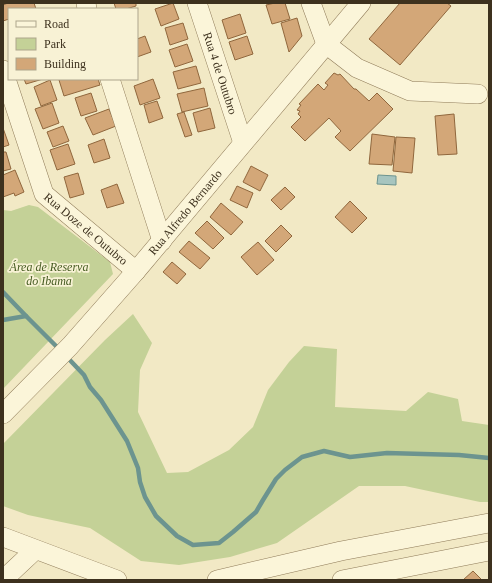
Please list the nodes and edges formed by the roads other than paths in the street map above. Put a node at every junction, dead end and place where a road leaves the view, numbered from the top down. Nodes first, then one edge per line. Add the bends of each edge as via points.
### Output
1 (198, 3) edge
2 (311, 3) edge
3 (361, 3) edge
4 (326, 44) junction
5 (3, 70) edge
6 (110, 80) edge
7 (478, 94) dead end
8 (243, 143) junction
9 (162, 241) junction
10 (136, 271) junction
11 (3, 414) edge
12 (489, 523) edge
13 (3, 537) edge
14 (363, 547) junction
15 (35, 550) junction
16 (489, 551) edge
17 (3, 580) edge
18 (117, 580) edge
19 (217, 580) edge
20 (332, 580) edge
21 (342, 580) edge

1 - 8 street, Rua 4 de Outubro
2 - 4 street
3 - 4 street, Rua Alfredo Bernardo
4 - 7 street via 357,68 410,91
4 - 8 street, Rua Alfredo Bernardo
5 - 10 street, Rua Doze de Outubro via 44,194
6 - 9 street
8 - 9 street, Rua Alfredo Bernardo
9 - 10 street, Rua Alfredo Bernardo
10 - 11 street, Rua Alfredo Bernardo via 70,346
12 - 14 street
13 - 15 street
14 - 19 street
14 - 20 street
15 - 17 street
15 - 18 street
16 - 21 street

